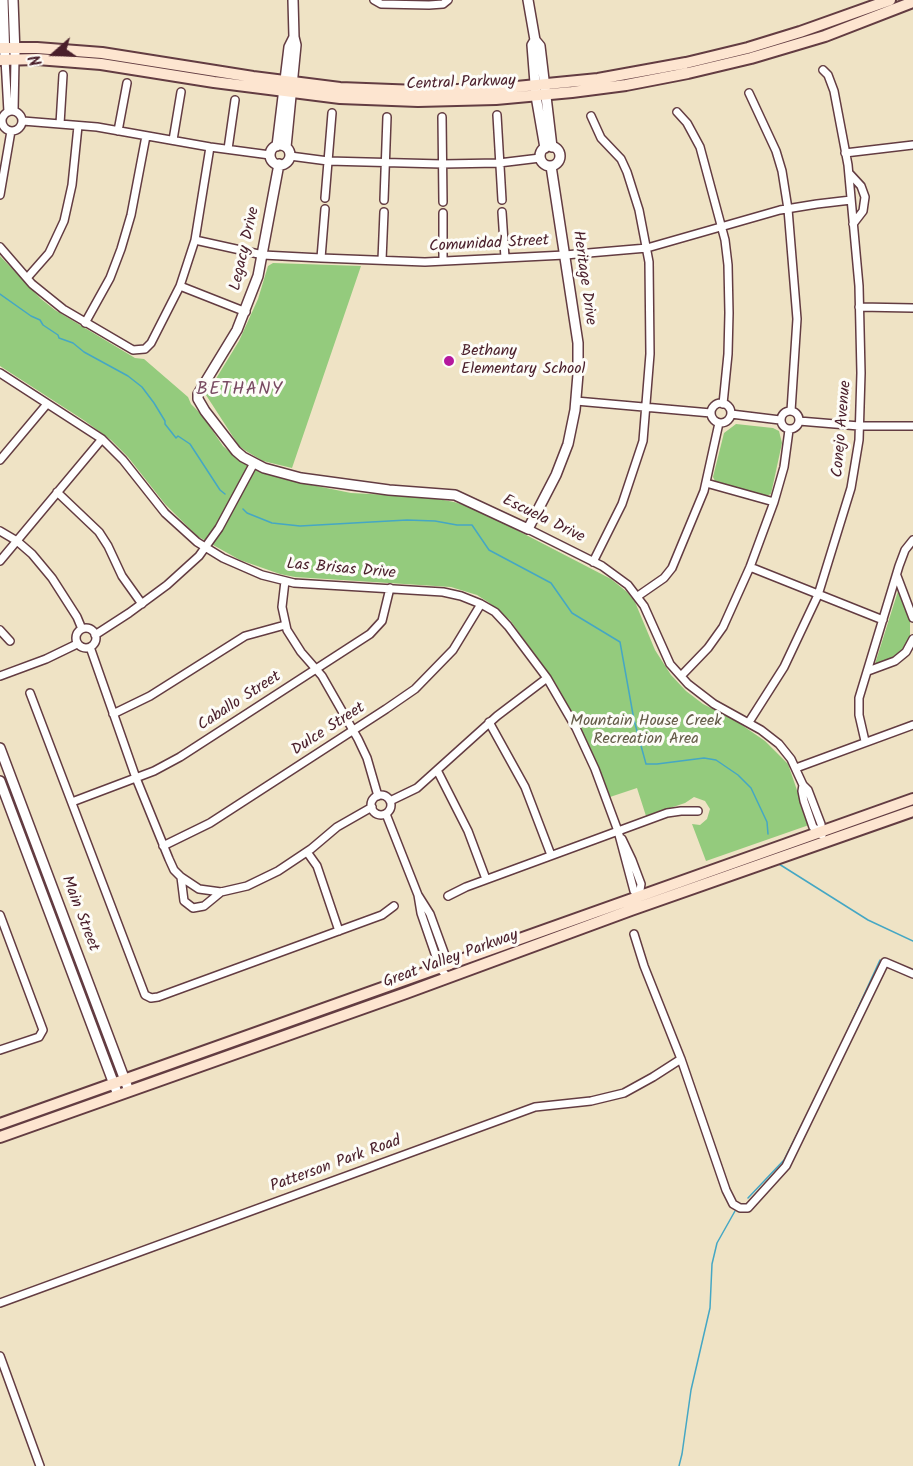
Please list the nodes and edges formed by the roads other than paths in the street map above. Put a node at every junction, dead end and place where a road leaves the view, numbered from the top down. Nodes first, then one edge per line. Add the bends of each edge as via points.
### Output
1 (3, 0) edge
2 (13, 0) edge
3 (292, 0) edge
4 (374, 0) edge
5 (448, 0) edge
6 (528, 0) edge
7 (890, 0) edge
8 (913, 2) edge
9 (7, 54) edge
10 (823, 70) dead end
11 (63, 75) dead end
12 (127, 83) dead end
13 (288, 87) junction
14 (540, 90) junction
15 (181, 92) dead end
16 (749, 93) dead end
17 (235, 100) dead end
18 (677, 112) dead end
19 (332, 113) dead end
20 (497, 115) dead end
21 (591, 116) dead end
22 (387, 117) dead end
23 (442, 117) dead end
24 (5, 118) edge
25 (23, 121) junction
26 (60, 124) junction
27 (78, 126) junction
28 (12, 131) junction
29 (118, 131) junction
30 (146, 136) junction
31 (173, 140) junction
32 (281, 146) junction
33 (913, 146) edge
34 (210, 147) junction
35 (548, 147) junction
36 (228, 149) junction
37 (845, 153) junction
38 (270, 155) junction
39 (290, 156) junction
40 (540, 158) junction
41 (328, 161) junction
42 (499, 163) junction
43 (385, 164) junction
44 (442, 164) junction
45 (279, 165) junction
46 (551, 166) junction
47 (849, 173) junction
48 (0, 195) edge
49 (325, 198) dead end
50 (384, 200) dead end
51 (502, 200) dead end
52 (851, 201) junction
53 (443, 202) dead end
54 (325, 209) dead end
55 (788, 209) junction
56 (384, 212) dead end
57 (502, 212) dead end
58 (443, 213) dead end
59 (853, 224) junction
60 (722, 226) junction
61 (195, 240) junction
62 (0, 247) edge
63 (647, 248) junction
64 (263, 255) junction
65 (565, 255) junction
66 (321, 258) junction
67 (505, 258) junction
68 (382, 261) junction
69 (443, 261) junction
70 (27, 278) junction
71 (180, 286) junction
72 (860, 307) junction
73 (913, 308) edge
74 (246, 312) junction
75 (85, 323) junction
76 (0, 373) edge
77 (198, 399) joint
78 (576, 401) junction
79 (47, 404) junction
80 (723, 404) junction
81 (646, 408) junction
82 (790, 411) junction
83 (711, 413) junction
84 (731, 414) junction
85 (780, 420) junction
86 (799, 421) junction
87 (719, 423) junction
88 (911, 425) edge
89 (859, 426) junction
90 (789, 430) junction
91 (102, 439) junction
92 (0, 460) edge
93 (254, 463) junction
94 (706, 483) junction
95 (57, 492) junction
96 (774, 502) junction
97 (528, 529) junction
98 (0, 531) edge
99 (913, 540) edge
100 (17, 541) junction
101 (205, 548) junction
102 (0, 561) edge
103 (593, 562) junction
104 (750, 567) junction
105 (897, 576) junction
106 (285, 580) junction
107 (390, 588) junction
108 (818, 595) junction
109 (638, 596) junction
110 (142, 604) junction
111 (482, 604) junction
112 (913, 618) edge
113 (883, 620) junction
114 (285, 625) junction
115 (82, 629) junction
116 (0, 630) edge
117 (95, 635) junction
118 (913, 639) edge
119 (10, 641) dead end
120 (77, 644) junction
121 (90, 647) junction
122 (316, 669) junction
123 (868, 671) junction
124 (0, 676) edge
125 (681, 676) junction
126 (547, 678) junction
127 (30, 693) dead end
128 (113, 714) junction
129 (489, 722) junction
130 (749, 722) junction
131 (913, 725) edge
132 (353, 730) junction
133 (866, 741) junction
134 (0, 748) edge
135 (796, 768) junction
136 (437, 770) junction
137 (136, 778) junction
138 (0, 781) edge
139 (378, 796) junction
140 (913, 799) edge
141 (390, 801) junction
142 (72, 802) junction
143 (372, 807) junction
144 (698, 811) dead end
145 (913, 811) edge
146 (386, 813) junction
147 (618, 831) junction
148 (822, 837) junction
149 (163, 846) junction
150 (307, 852) junction
151 (551, 855) junction
152 (181, 877) junction
153 (486, 879) junction
154 (221, 892) junction
155 (448, 896) dead end
156 (639, 896) junction
157 (394, 906) dead end
158 (631, 910) junction
159 (0, 917) edge
160 (339, 931) junction
161 (634, 934) dead end
162 (445, 966) junction
163 (913, 974) edge
164 (448, 978) junction
165 (0, 1050) edge
166 (681, 1059) junction
167 (119, 1081) junction
168 (129, 1091) junction
169 (118, 1095) junction
170 (0, 1124) edge
171 (0, 1137) edge
172 (0, 1304) edge
173 (0, 1356) edge
174 (40, 1466) edge

1 - 9 street
2 - 9 street
3 - 13 street via 296,45
4 - 5 street via 381,4 429,5
6 - 14 street, Heritage Drive via 535,40 540,46
7 - 14 main road, Central Parkway via 748,48
8 - 14 main road, Central Parkway via 825,36 751,58 626,85
9 - 13 main road, Central Parkway via 102,53
9 - 24 street
10 - 37 street, Conejo Avenue via 834,91
11 - 26 street
12 - 29 street
13 - 14 main road, Central Parkway
13 - 32 street
14 - 35 street, Heritage Drive
15 - 31 street
16 - 55 street via 776,151
17 - 36 street
18 - 60 street via 700,147
19 - 41 street
20 - 42 street
21 - 63 street via 601,138 621,159 627,172
22 - 43 street
23 - 44 street
24 - 25 street via 19,113
24 - 28 street
25 - 26 street
25 - 28 street via 18,130
26 - 27 street
27 - 29 street
27 - 70 street via 64,221 50,253
28 - 48 street
29 - 30 street
30 - 31 street
30 - 75 street via 121,249
31 - 34 street
32 - 38 street via 272,149
32 - 39 street
33 - 37 street
34 - 36 street
34 - 61 street
35 - 40 street, Heritage Drive via 541,151
35 - 46 street, Heritage Drive via 560,156
36 - 38 street
37 - 47 street, Conejo Avenue
38 - 45 street
39 - 41 street
39 - 45 street
40 - 42 street
40 - 46 street
41 - 43 street
41 - 49 street
42 - 44 street
42 - 51 street
43 - 44 street
43 - 50 street
44 - 53 street
45 - 64 street, Legacy Drive
46 - 65 street, Heritage Drive
47 - 52 street, Conejo Avenue
47 - 59 street via 861,186 866,201
52 - 55 street, Comunidad Street
52 - 59 street, Conejo Avenue
54 - 66 street
55 - 60 street, Comunidad Street
55 - 82 street via 797,319
56 - 68 street
57 - 67 street
58 - 69 street
59 - 72 street, Conejo Avenue
60 - 63 street, Comunidad Street
60 - 80 street via 729,313
61 - 64 street, Comunidad Street
61 - 71 street
62 - 70 street
63 - 65 street, Comunidad Street
63 - 81 street via 650,354
64 - 66 street, Comunidad Street
64 - 74 street, Legacy Drive
65 - 67 street, Comunidad Street
65 - 78 street, Heritage Drive via 578,343
66 - 68 street, Comunidad Street
67 - 69 street, Comunidad Street
68 - 69 street, Comunidad Street
70 - 75 street
71 - 74 street
71 - 75 street via 151,343 140,351
72 - 73 street
72 - 89 street, Conejo Avenue
74 - 77 street, Legacy Drive via 199,390
76 - 79 street, Las Brisas Drive
77 - 93 street, Escuela Drive via 236,452
78 - 81 street
78 - 97 street, Heritage Drive via 568,444
79 - 91 street, Las Brisas Drive
79 - 92 street
80 - 83 street
80 - 84 street
81 - 83 street
81 - 103 street via 643,441 622,504
82 - 85 street
82 - 86 street
83 - 87 street
84 - 85 street
84 - 87 street
85 - 90 street
86 - 89 street
86 - 90 street via 797,427
87 - 94 street
88 - 89 street
89 - 108 street, Conejo Avenue via 851,488
90 - 96 street
91 - 95 street
91 - 101 street, Las Brisas Drive via 165,513
93 - 97 street, Escuela Drive via 301,478 455,495
93 - 101 street
94 - 96 street
94 - 109 street via 672,568
95 - 100 street
95 - 110 street via 99,532
96 - 104 street
97 - 103 street, Escuela Drive
98 - 100 street
99 - 105 street via 905,550
100 - 102 street
100 - 115 street via 52,578
101 - 106 street, Las Brisas Drive via 262,575
101 - 110 street via 182,573
103 - 109 street, Escuela Drive
104 - 108 street
104 - 125 street via 723,627
105 - 112 street
105 - 113 street
106 - 107 street, Las Brisas Drive
106 - 114 street
107 - 111 street, Las Brisas Drive via 443,592
107 - 122 street, Caballo Street via 384,615 370,634
108 - 113 street
108 - 130 street, Conejo Avenue via 784,668
109 - 125 street, Escuela Drive via 663,651
110 - 117 street
111 - 126 street, Las Brisas Drive via 508,626
111 - 132 street, Dulce Street via 453,650 422,681
113 - 123 street
114 - 122 street
114 - 128 street via 245,636 150,696
115 - 117 street via 90,629
115 - 120 street via 76,635
116 - 119 street
117 - 121 street
118 - 123 street via 900,657
120 - 121 street
120 - 124 street
121 - 128 street
122 - 132 street
122 - 137 street, Caballo Street via 180,757
123 - 133 street via 858,708
125 - 130 street, Escuela Drive via 698,694
126 - 129 street
126 - 147 street, Las Brisas Drive via 576,728
127 - 142 street
128 - 137 street
129 - 136 street
129 - 151 street via 525,787
130 - 135 street, Escuela Drive via 779,744
131 - 133 street
132 - 139 street via 367,758
132 - 149 street, Dulce Street via 210,823
133 - 135 street
134 - 167 street, Main Street
135 - 148 street, Escuela Drive via 821,824
136 - 141 street via 417,788
136 - 153 street via 468,831
137 - 142 street, Caballo Street
137 - 149 street
138 - 167 street, Main Street
139 - 141 street via 386,796
139 - 143 street
140 - 148 main road, Great Valley Parkway
141 - 146 street
142 - 160 street via 145,995 151,998
143 - 146 street via 377,814
143 - 150 street via 337,827
144 - 147 street via 667,813
145 - 148 main road, Great Valley Parkway
146 - 162 street via 418,895 430,914
147 - 151 street
147 - 156 street, Las Brisas Drive via 641,884
148 - 156 main road, Great Valley Parkway
148 - 158 main road, Great Valley Parkway
149 - 152 street
150 - 154 street via 247,886
150 - 160 street via 316,866
151 - 153 street
152 - 154 street via 199,889
152 - 154 street via 184,901 193,909 204,906
153 - 155 street
156 - 158 main road
156 - 162 main road, Great Valley Parkway
157 - 160 street via 382,915
158 - 164 main road, Great Valley Parkway
159 - 165 street via 43,1030 39,1037
161 - 166 street
162 - 164 street
162 - 167 main road, Great Valley Parkway
163 - 166 street via 885,963 786,1166 748,1208 733,1204 726,1190
164 - 168 main road, Great Valley Parkway
166 - 172 street, Patterson Park Road via 624,1093 536,1107
167 - 168 street, Main Street
167 - 169 street, Main Street
167 - 170 main road, Great Valley Parkway
168 - 169 main road, Great Valley Parkway
169 - 171 main road, Great Valley Parkway
173 - 174 street

